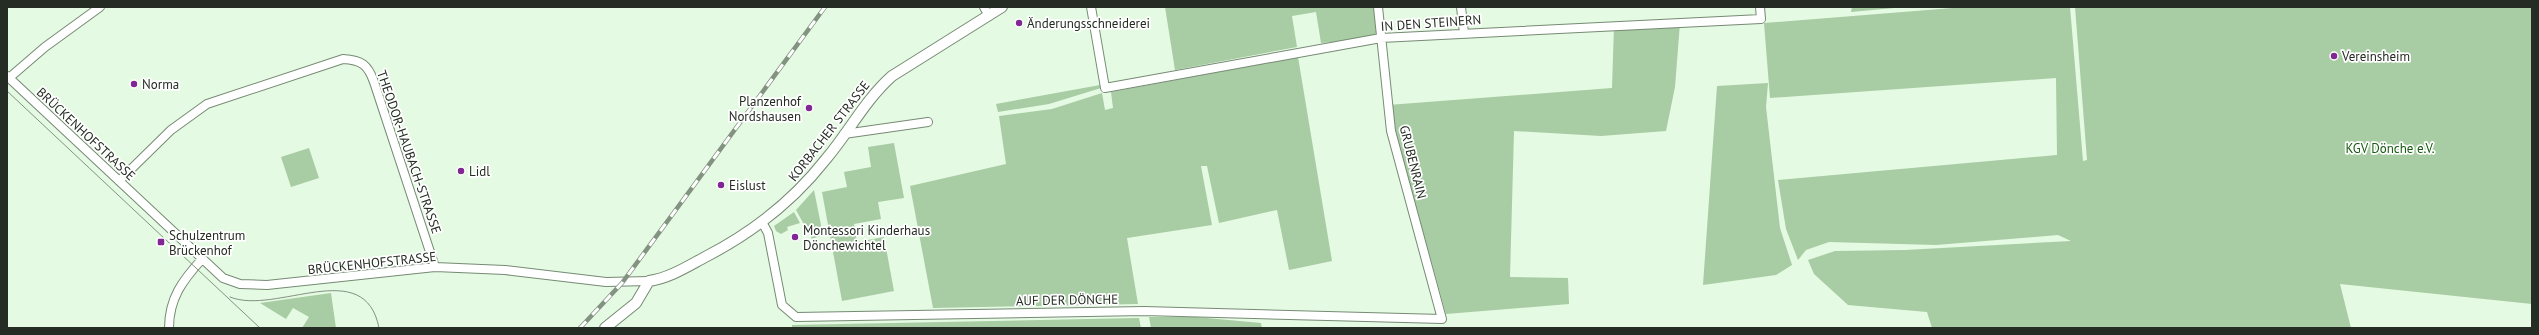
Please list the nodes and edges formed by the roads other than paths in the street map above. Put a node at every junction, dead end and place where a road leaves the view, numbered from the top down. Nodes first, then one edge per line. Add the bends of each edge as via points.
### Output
1 (100, 7) edge
2 (1002, 7) edge
3 (1091, 7) edge
4 (1378, 7) edge
5 (1461, 7) edge
6 (1760, 7) edge
7 (986, 11) edge
8 (1464, 33) junction
9 (1381, 38) junction
10 (8, 77) edge
11 (928, 122) dead end
12 (844, 134) junction
13 (120, 181) junction
14 (762, 222) junction
15 (202, 259) junction
16 (435, 267) junction
17 (649, 281) junction
18 (1442, 319) joint
19 (169, 328) edge
20 (605, 328) edge

1 - 10 street
2 - 7 street, KORBACHER STRASSE
3 - 9 street, IN DEN STEINERN via 1105,88
4 - 9 street, GRUBENRAIN
5 - 8 street
6 - 8 street, IN DEN STEINERN via 1761,19
7 - 12 street, KORBACHER STRASSE via 892,76 878,89
8 - 9 street, IN DEN STEINERN
9 - 18 street, GRUBENRAIN via 1391,131
10 - 13 street, BRÜCKENHOFSTRASSE
11 - 12 street
12 - 14 street, KORBACHER STRASSE via 803,187
13 - 15 street, BRÜCKENHOFSTRASSE
13 - 16 street, THEODOR-HAUBACH-STRASSE via 171,130 207,104 343,59 359,60 367,66 374,82
14 - 17 street, KORBACHER STRASSE via 720,249 664,278
14 - 18 street, AUF DER DÖNCHE via 768,233 782,305 796,317 1144,311
15 - 16 street, BRÜCKENHOFSTRASSE via 223,278 240,284 267,286
15 - 19 street via 179,285 172,300
16 - 17 street, BRÜCKENHOFSTRASSE via 505,270 611,282
17 - 20 street via 636,303

